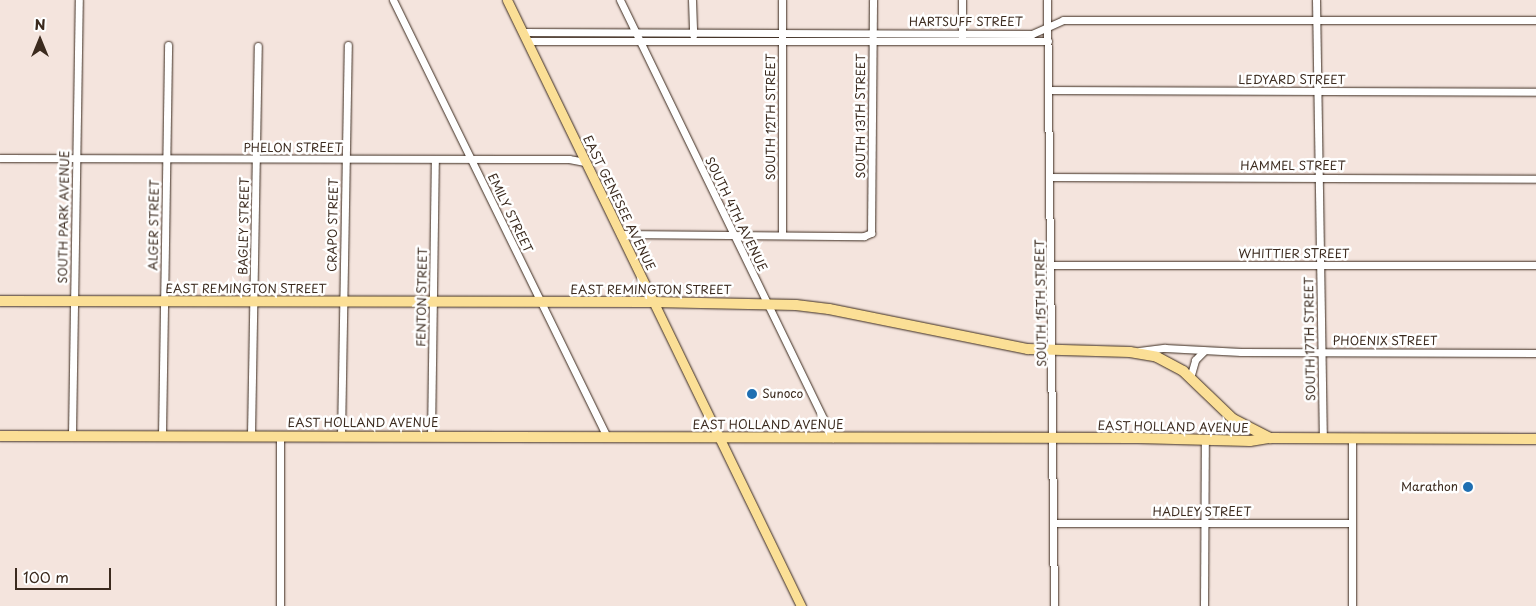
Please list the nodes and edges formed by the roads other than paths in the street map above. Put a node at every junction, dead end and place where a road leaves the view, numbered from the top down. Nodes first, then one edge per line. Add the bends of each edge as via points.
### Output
1 (79, 0) edge
2 (393, 0) edge
3 (507, 0) edge
4 (620, 0) edge
5 (692, 0) edge
6 (782, 0) edge
7 (873, 0) edge
8 (962, 0) edge
9 (1047, 0) edge
10 (1316, 0) edge
11 (1316, 20) junction
12 (1536, 20) edge
13 (1048, 27) junction
14 (522, 32) junction
15 (636, 32) junction
16 (692, 32) junction
17 (782, 32) junction
18 (872, 36) junction
19 (962, 37) junction
20 (639, 40) junction
21 (692, 40) junction
22 (782, 40) junction
23 (1048, 41) junction
24 (527, 42) junction
25 (168, 45) dead end
26 (348, 45) dead end
27 (258, 46) dead end
28 (1049, 90) junction
29 (1317, 91) junction
30 (1536, 92) edge
31 (0, 158) edge
32 (77, 158) junction
33 (166, 159) junction
34 (256, 159) junction
35 (346, 159) junction
36 (435, 159) junction
37 (472, 160) junction
38 (585, 162) junction
39 (1050, 177) junction
40 (1318, 178) junction
41 (1536, 179) edge
42 (733, 233) junction
43 (620, 234) junction
44 (782, 234) junction
45 (1051, 265) junction
46 (1319, 265) junction
47 (1536, 265) edge
48 (0, 301) edge
49 (254, 301) junction
50 (74, 302) junction
51 (164, 302) junction
52 (344, 302) junction
53 (434, 302) junction
54 (653, 302) junction
55 (541, 303) junction
56 (767, 303) junction
57 (1053, 351) junction
58 (1204, 351) junction
59 (1130, 352) junction
60 (1321, 352) junction
61 (1536, 353) edge
62 (1190, 378) junction
63 (72, 434) junction
64 (162, 435) junction
65 (251, 435) junction
66 (0, 436) edge
67 (280, 436) junction
68 (341, 436) junction
69 (431, 436) junction
70 (607, 436) junction
71 (720, 436) junction
72 (833, 438) junction
73 (1054, 438) junction
74 (1270, 438) junction
75 (1323, 438) junction
76 (1352, 439) junction
77 (1536, 439) edge
78 (1205, 440) junction
79 (1053, 523) junction
80 (1204, 523) junction
81 (1352, 523) junction
82 (280, 606) edge
83 (801, 606) edge
84 (1054, 606) edge
85 (1204, 606) edge
86 (1352, 606) edge

1 - 32 street, SOUTH PARK AVENUE
2 - 37 street, EMILY STREET
3 - 14 main road, EAST GENESEE AVENUE
4 - 15 street, SOUTH 4TH AVENUE
5 - 16 street
6 - 17 street, SOUTH 12TH STREET
7 - 18 street, SOUTH 13TH STREET
8 - 19 street
9 - 13 street, SOUTH 15TH STREET
10 - 11 street, SOUTH 17TH STREET
11 - 12 street, HARTSUFF STREET
11 - 13 street, HARTSUFF STREET via 1063,20
11 - 29 street, SOUTH 17TH STREET
13 - 19 street, HARTSUFF STREET via 1032,34
13 - 23 street, SOUTH 15TH STREET
14 - 15 street, HARTSUFF STREET
14 - 24 main road, EAST GENESEE AVENUE
15 - 16 street, HARTSUFF STREET
15 - 20 street, SOUTH 4TH AVENUE
16 - 17 street, HARTSUFF STREET
16 - 21 street
17 - 18 street, HARTSUFF STREET
17 - 22 street, SOUTH 12TH STREET
18 - 19 street, HARTSUFF STREET
18 - 22 street, HARTSUFF STREET
18 - 44 street, SOUTH 13TH STREET via 870,233 864,236
19 - 23 street, HARTSUFF STREET
20 - 21 street, HARTSUFF STREET
20 - 24 street, HARTSUFF STREET
20 - 42 street, SOUTH 4TH AVENUE
21 - 22 street, HARTSUFF STREET
22 - 44 street, SOUTH 12TH STREET
23 - 28 street, SOUTH 15TH STREET
24 - 38 main road, EAST GENESEE AVENUE
25 - 33 street, ALGER STREET
26 - 35 street, CRAPO STREET
27 - 34 street, BAGLEY STREET
28 - 29 street, LEDYARD STREET
28 - 39 street, SOUTH 15TH STREET
29 - 30 street, LEDYARD STREET
29 - 40 street, SOUTH 17TH STREET
31 - 32 street, PHELON STREET
32 - 33 street, PHELON STREET
32 - 50 street, SOUTH PARK AVENUE
33 - 34 street, PHELON STREET
33 - 51 street, ALGER STREET
34 - 35 street, PHELON STREET
34 - 49 street, BAGLEY STREET
35 - 36 street, PHELON STREET
35 - 52 street, CRAPO STREET
36 - 37 street, PHELON STREET
36 - 53 street, FENTON STREET
37 - 38 street, PHELON STREET via 570,159
37 - 55 street, EMILY STREET
38 - 43 main road, EAST GENESEE AVENUE
39 - 40 street, HAMMEL STREET
39 - 45 street, SOUTH 15TH STREET
40 - 41 street, HAMMEL STREET
40 - 46 street, SOUTH 17TH STREET
42 - 43 street
42 - 44 street
42 - 56 street, SOUTH 4TH AVENUE
43 - 54 main road, EAST GENESEE AVENUE
45 - 46 street, WHITTIER STREET
45 - 57 street, SOUTH 15TH STREET
46 - 47 street, WHITTIER STREET
46 - 60 street, SOUTH 17TH STREET
48 - 50 highway, EAST REMINGTON STREET
49 - 51 highway, EAST REMINGTON STREET
49 - 52 highway, EAST REMINGTON STREET
49 - 65 street, BAGLEY STREET
50 - 51 highway, EAST REMINGTON STREET
50 - 63 street, SOUTH PARK AVENUE
51 - 64 street, ALGER STREET
52 - 53 highway, EAST REMINGTON STREET
52 - 68 street, CRAPO STREET
53 - 55 highway, EAST REMINGTON STREET
53 - 69 street, FENTON STREET
54 - 55 highway, EAST REMINGTON STREET
54 - 56 highway, EAST REMINGTON STREET
54 - 71 main road, EAST GENESEE AVENUE
55 - 70 street, EMILY STREET
56 - 57 highway, EAST REMINGTON STREET via 829,309 991,343
56 - 72 street, SOUTH 4TH AVENUE
57 - 59 highway, EAST REMINGTON STREET
57 - 73 street, SOUTH 15TH STREET
58 - 59 street, PHOENIX STREET via 1165,348
58 - 60 street, PHOENIX STREET
58 - 62 street via 1195,360
59 - 62 highway, EAST REMINGTON STREET via 1166,361
60 - 61 street, PHOENIX STREET
60 - 75 street, SOUTH 17TH STREET
62 - 74 highway, EAST REMINGTON STREET via 1232,420
63 - 64 highway, EAST HOLLAND AVENUE
63 - 66 highway, EAST HOLLAND AVENUE
64 - 65 highway, EAST HOLLAND AVENUE
65 - 67 highway, EAST HOLLAND AVENUE
67 - 68 highway, EAST HOLLAND AVENUE
67 - 82 street
68 - 69 highway, EAST HOLLAND AVENUE
69 - 70 highway, EAST HOLLAND AVENUE
70 - 71 highway, EAST HOLLAND AVENUE
71 - 72 highway, EAST HOLLAND AVENUE
71 - 83 main road, EAST GENESEE AVENUE
72 - 73 highway, EAST HOLLAND AVENUE
73 - 78 highway, EAST HOLLAND AVENUE
73 - 79 street, SOUTH 15TH STREET
74 - 75 highway, EAST HOLLAND AVENUE
74 - 78 highway, EAST HOLLAND AVENUE
75 - 76 highway, EAST HOLLAND AVENUE
76 - 77 highway, EAST HOLLAND AVENUE
76 - 81 street
78 - 80 street
79 - 80 street, HADLEY STREET
79 - 84 street, SOUTH 15TH STREET
80 - 81 street, HADLEY STREET
80 - 85 street
81 - 86 street

